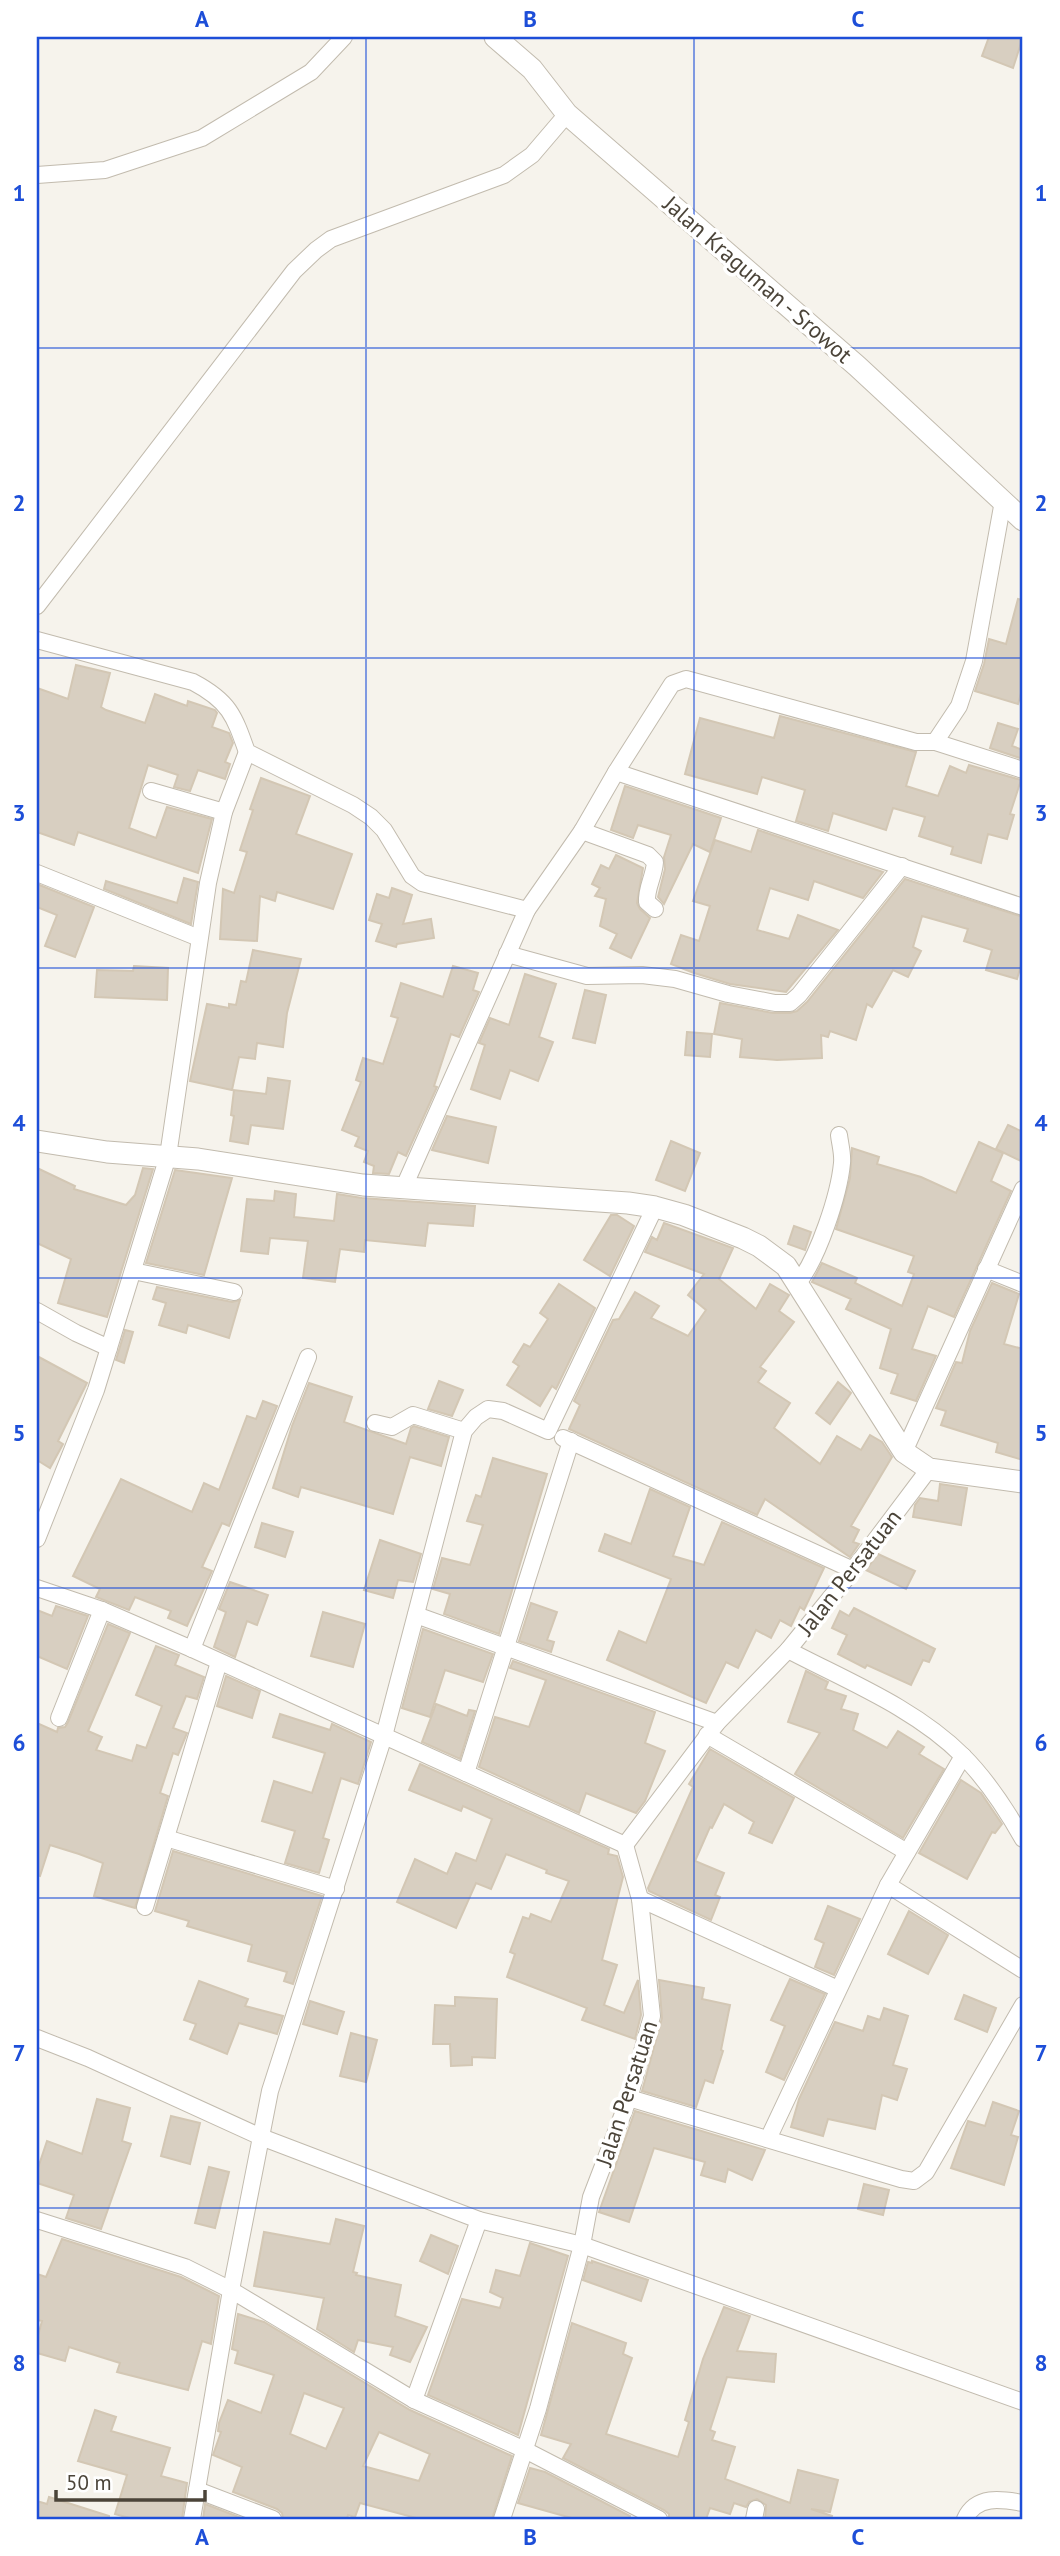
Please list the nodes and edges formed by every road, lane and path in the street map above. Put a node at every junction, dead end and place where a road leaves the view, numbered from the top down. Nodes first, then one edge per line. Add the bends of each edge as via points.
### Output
1 (344, 37) edge
2 (495, 37) edge
3 (567, 114) junction
4 (37, 175) edge
5 (1003, 502) junction
6 (1023, 519) edge
7 (37, 606) edge
8 (37, 640) edge
9 (934, 742) junction
10 (247, 752) junction
11 (1023, 770) edge
12 (616, 772) junction
13 (151, 791) dead end
14 (224, 812) junction
15 (582, 831) junction
16 (902, 866) junction
17 (37, 873) edge
18 (1023, 908) edge
19 (655, 909) dead end
20 (527, 910) junction
21 (199, 938) junction
22 (507, 954) junction
23 (839, 1135) dead end
24 (37, 1141) edge
25 (168, 1156) junction
26 (403, 1189) junction
27 (1023, 1189) edge
28 (655, 1207) junction
29 (986, 1269) junction
30 (133, 1271) junction
31 (798, 1283) junction
32 (1023, 1284) edge
33 (234, 1292) dead end
34 (37, 1311) edge
35 (109, 1348) junction
36 (307, 1357) dead end
37 (375, 1423) dead end
38 (464, 1431) junction
39 (548, 1431) junction
40 (571, 1441) junction
41 (904, 1452) junction
42 (929, 1469) junction
43 (1023, 1482) edge
44 (37, 1539) edge
45 (853, 1570) junction
46 (37, 1588) edge
47 (102, 1610) junction
48 (416, 1615) junction
49 (505, 1648) junction
50 (192, 1649) junction
51 (788, 1650) junction
52 (219, 1662) junction
53 (59, 1718) dead end
54 (712, 1729) junction
55 (384, 1736) junction
56 (963, 1756) junction
57 (466, 1773) junction
58 (166, 1838) junction
59 (1023, 1839) edge
60 (625, 1845) junction
61 (907, 1852) junction
62 (888, 1885) junction
63 (336, 1889) junction
64 (640, 1899) junction
65 (145, 1907) dead end
66 (1023, 1970) edge
67 (838, 1989) junction
68 (1023, 2005) edge
69 (37, 2038) edge
70 (629, 2098) junction
71 (261, 2137) junction
72 (768, 2139) junction
73 (37, 2220) edge
74 (479, 2220) junction
75 (582, 2245) junction
76 (231, 2290) junction
77 (414, 2400) junction
78 (1023, 2402) edge
79 (525, 2450) junction
80 (197, 2490) junction
81 (1023, 2504) edge
82 (192, 2519) edge
83 (273, 2519) edge
84 (502, 2519) edge
85 (659, 2519) edge
86 (965, 2519) edge

1 - 4 street via 311,72 202,138 105,170
2 - 3 street, Jalan Kraguman - Srowot via 532,69
3 - 5 street, Jalan Kraguman - Srowot via 857,366
3 - 7 street via 532,156 505,175 331,239 316,250 294,271
5 - 6 street, Jalan Kraguman - Srowot
5 - 9 street via 974,661 959,706
8 - 10 street via 193,682 215,694 232,712
9 - 11 street
9 - 12 street via 916,742 686,679 673,684
10 - 14 street
10 - 20 street via 371,817 390,838 412,876 422,883
12 - 15 street
12 - 16 street
13 - 14 street
14 - 21 street
15 - 19 street via 648,855 655,862 646,892 647,902
15 - 20 street
16 - 18 street
16 - 22 street via 790,1003 728,994 676,979 587,976
17 - 21 street
20 - 22 street
21 - 25 street
22 - 26 street
23 - 31 street via 838,1193 807,1272
24 - 25 street
25 - 26 street
25 - 30 street
26 - 28 street
27 - 29 street
28 - 31 street via 684,1214 759,1246 786,1266
28 - 39 street
29 - 32 street
29 - 41 street
30 - 33 street
30 - 35 street
31 - 41 street
34 - 35 street
35 - 44 street
36 - 50 street
37 - 38 street via 392,1427 413,1415
38 - 39 street via 488,1409
38 - 48 street
39 - 40 street
40 - 45 street
40 - 49 street
41 - 42 street
42 - 43 street
42 - 45 street, Jalan Persatuan
45 - 51 street, Jalan Persatuan
46 - 47 street
47 - 50 street
47 - 53 street
48 - 49 street
48 - 55 street
49 - 54 street via 594,1677
49 - 57 street
50 - 52 street
51 - 54 street, Jalan Persatuan
51 - 56 street via 893,1704
52 - 55 street
52 - 58 street
54 - 60 street, Jalan Persatuan
54 - 61 street
55 - 57 street
55 - 63 street
56 - 59 street via 997,1796
56 - 61 street
57 - 60 street
58 - 63 street
58 - 65 street
60 - 64 street, Jalan Persatuan
61 - 62 street
62 - 66 street
62 - 67 street
63 - 71 street via 270,2091
64 - 67 street
64 - 70 street, Jalan Persatuan via 652,2016
67 - 72 street
68 - 72 street via 926,2172 914,2181
69 - 71 street
70 - 72 street
70 - 75 street, Jalan Persatuan via 591,2197
71 - 74 street
71 - 76 street
73 - 76 street via 185,2267
74 - 75 street
74 - 77 street
75 - 78 street
75 - 79 street, Jalan Persatuan
76 - 77 street
76 - 80 street
77 - 79 street
79 - 84 street, Jalan Persatuan
79 - 85 street
80 - 82 street
80 - 83 street
81 - 86 street via 984,2501 974,2505

